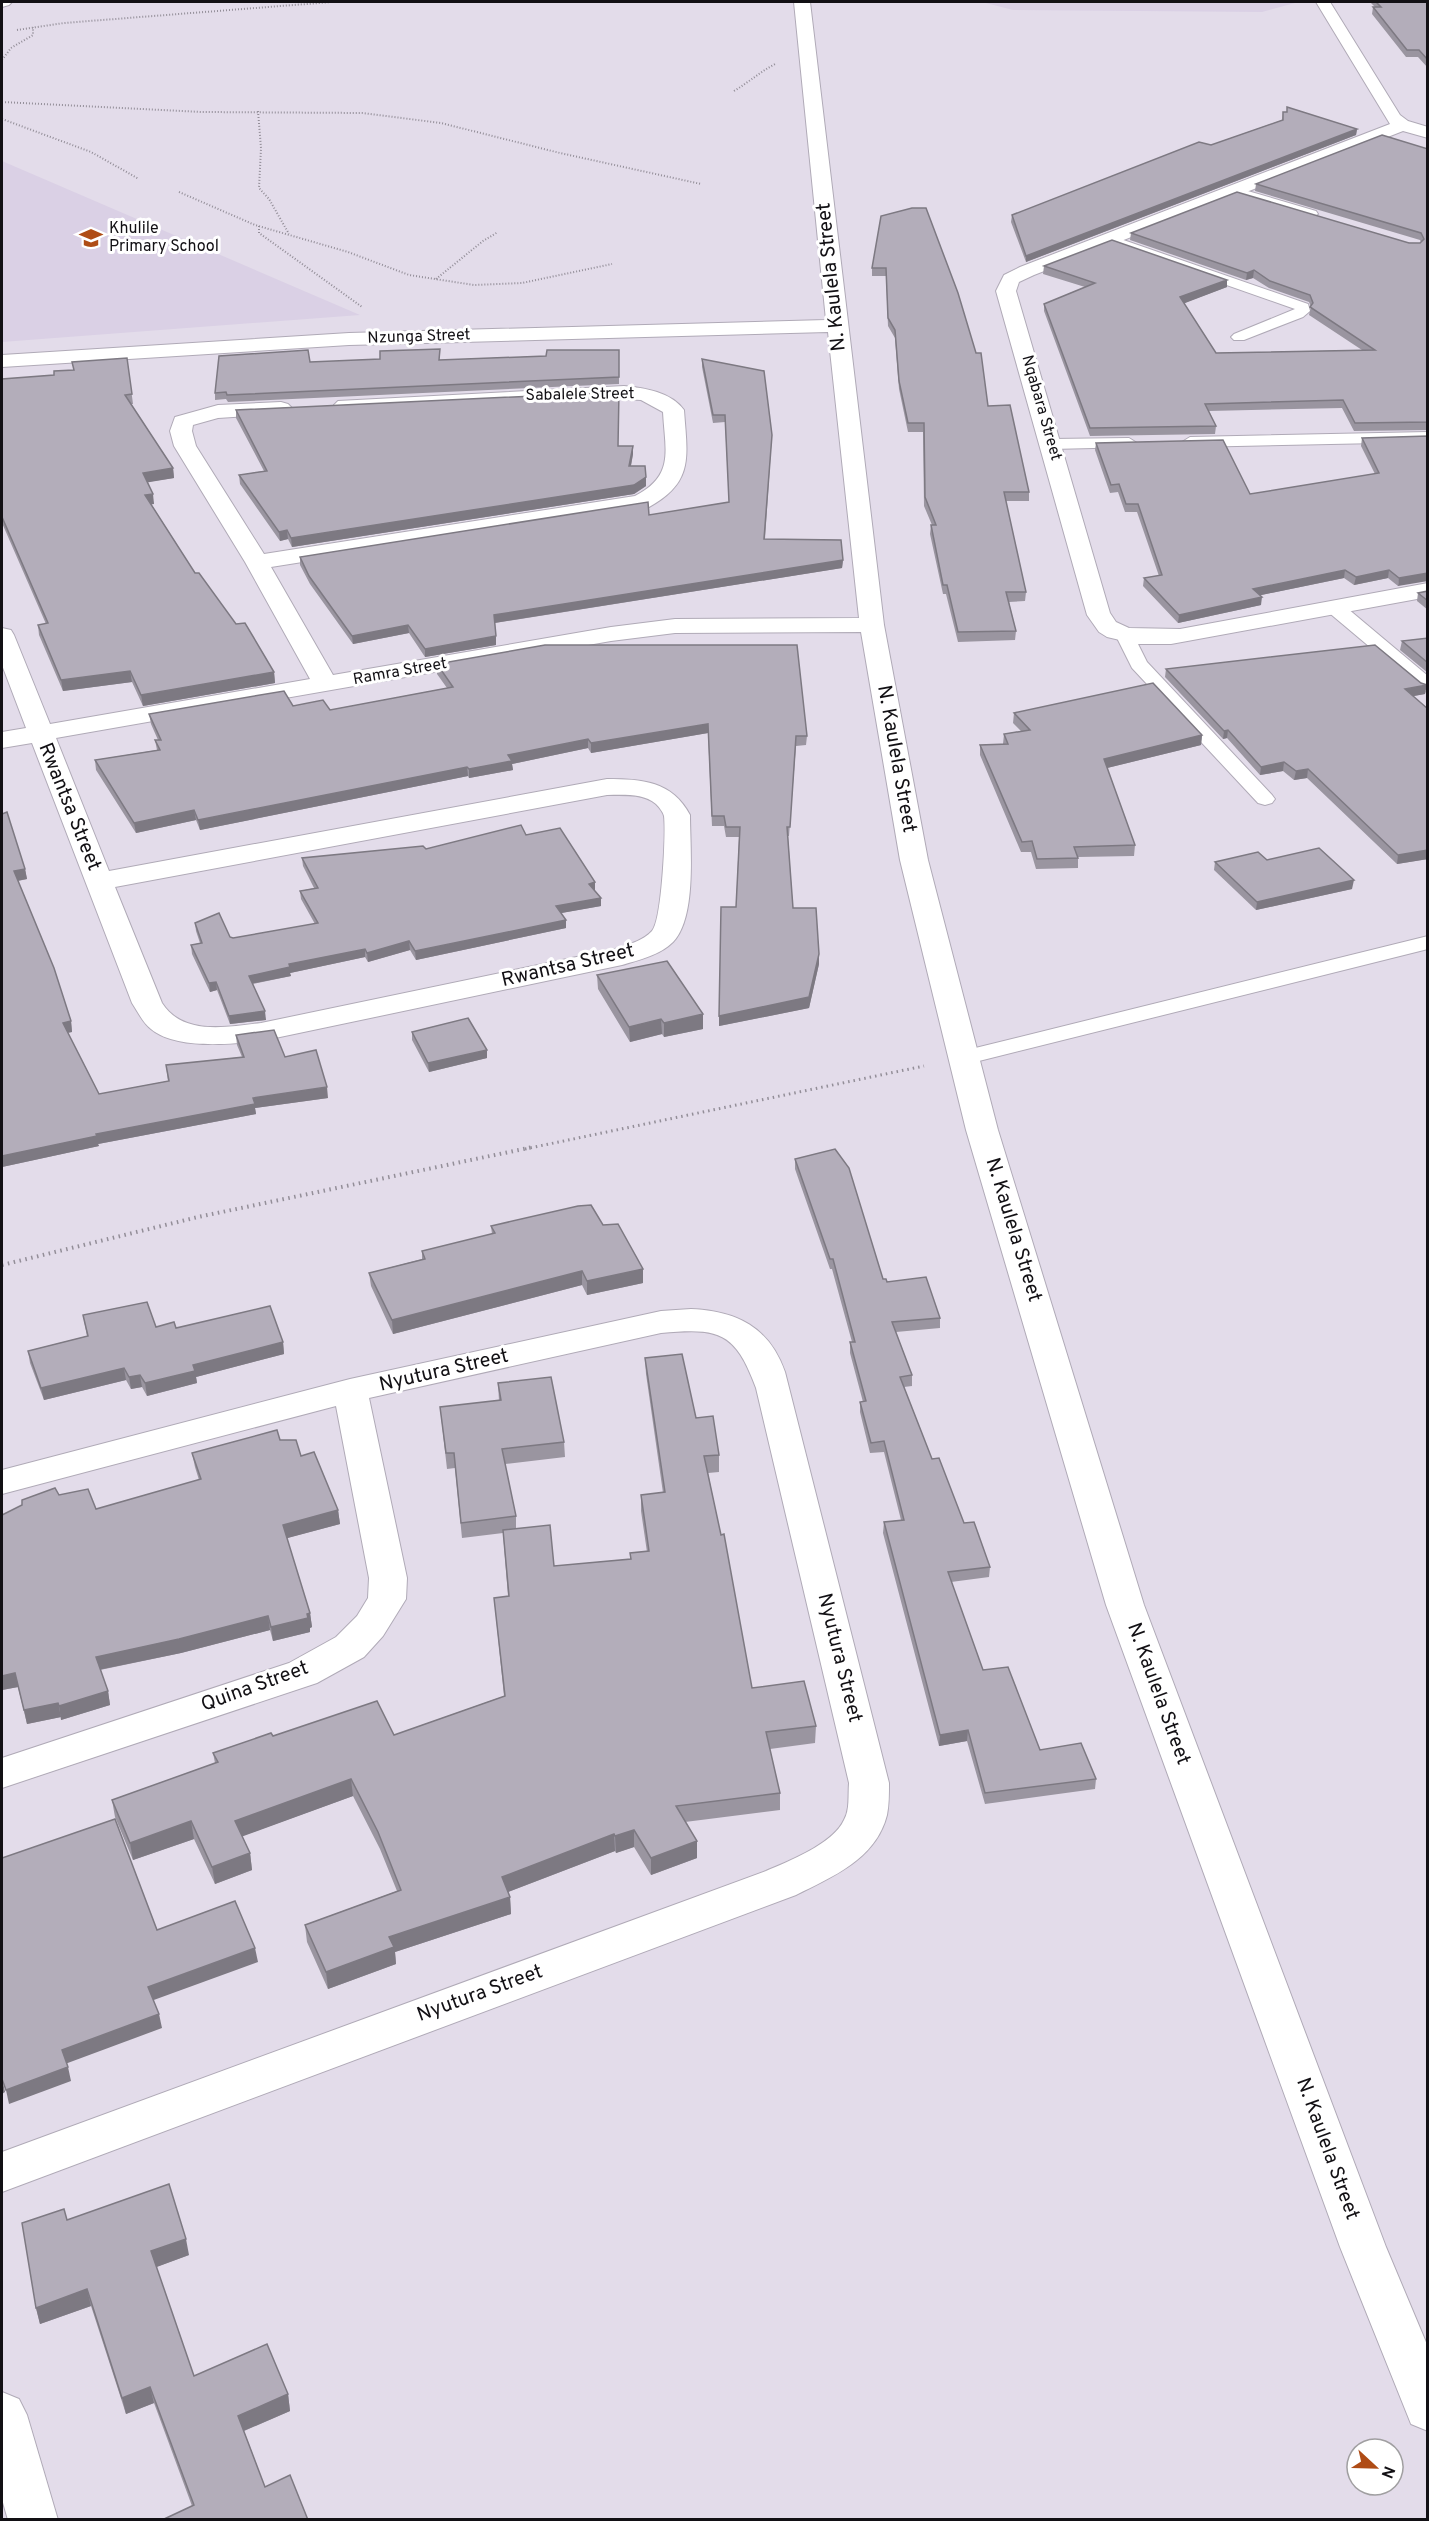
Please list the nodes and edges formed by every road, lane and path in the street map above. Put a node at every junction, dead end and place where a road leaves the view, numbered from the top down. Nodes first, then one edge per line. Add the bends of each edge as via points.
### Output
1 (333, 2) edge
2 (802, 2) edge
3 (1323, 2) edge
4 (33, 27) junction
5 (13, 30) dead end
6 (2, 60) edge
7 (777, 63) dead end
8 (734, 91) dead end
9 (2, 102) edge
10 (258, 111) junction
11 (2, 119) edge
12 (1402, 125) junction
13 (1428, 133) edge
14 (139, 179) dead end
15 (701, 184) dead end
16 (1234, 190) junction
17 (179, 192) dead end
18 (1324, 218) edge
19 (259, 226) junction
20 (498, 232) dead end
21 (290, 234) junction
22 (1109, 239) junction
23 (612, 264) dead end
24 (436, 279) junction
25 (362, 307) dead end
26 (837, 326) junction
27 (1239, 337) dead end
28 (2, 361) edge
29 (323, 406) edge
30 (299, 407) edge
31 (1428, 437) edge
32 (1146, 442) edge
33 (1169, 442) edge
34 (1052, 444) junction
35 (257, 562) junction
36 (1428, 590) edge
37 (1334, 608) junction
38 (872, 625) junction
39 (2, 634) edge
40 (1124, 634) junction
41 (326, 685) junction
42 (1428, 686) edge
43 (39, 733) junction
44 (2, 740) edge
45 (1265, 799) dead end
46 (100, 881) junction
47 (1428, 942) edge
48 (963, 1058) junction
49 (2, 1265) edge
50 (350, 1391) junction
51 (2, 1482) edge
52 (2, 1773) edge
53 (2, 2172) edge
54 (1428, 2408) edge
55 (2, 2415) edge
56 (33, 2520) edge

1 - 4 path
2 - 26 street, N. Kaulela Street
3 - 12 street via 1393,118
4 - 5 path
4 - 6 path via 33,35 11,48
7 - 8 path
9 - 10 path
10 - 15 path via 362,113 441,123
10 - 21 path via 259,188
11 - 14 path via 91,152
12 - 13 street
12 - 16 street, Nqabara Street
16 - 18 lane
16 - 22 street, Nqabara Street
17 - 19 path
19 - 21 path
19 - 25 path via 259,233
20 - 24 path
21 - 24 path via 409,275
22 - 27 lane via 1303,307 1298,314
22 - 34 street, Nqabara Street via 1011,279 1006,291
23 - 24 path via 522,283 474,285
26 - 28 street, Nzunga Street via 349,339
26 - 38 street, N. Kaulela Street
29 - 35 street, Sabalele Street via 605,392 652,396 673,410 675,474 655,496 641,502
30 - 35 street via 217,411 183,423 185,446
31 - 33 lane
32 - 34 lane
34 - 40 street, Nqabara Street via 1101,620
35 - 41 street
36 - 37 street, Nqabara Street
37 - 40 street, Nqabara Street via 1180,636 1148,638
37 - 42 lane
38 - 41 street, Ramra Street via 675,626
38 - 48 street, N. Kaulela Street via 914,860
39 - 43 street, Rwantsa Street
40 - 45 lane via 1139,664
41 - 43 street, Ramra Street
43 - 44 street, Ramra Street
43 - 46 street, Rwantsa Street
46 - 46 street, Rwantsa Street via 147,1003 157,1018 168,1027 199,1034 261,1032 622,956 651,945 665,934 673,918 677,815 673,803 663,795 607,787
47 - 48 lane
48 - 49 path via 198,1217
48 - 54 street, N. Kaulela Street via 1125,1605 1363,2247
50 - 51 street, Nyutura Street
50 - 52 street, Quina Street via 388,1578 387,1599 370,1626 350,1647 303,1673
50 - 53 street, Nyutura Street via 661,1322 699,1318 728,1326 745,1336 762,1357 773,1388 869,1783 865,1821 847,1846 818,1866 780,1883
55 - 56 street

